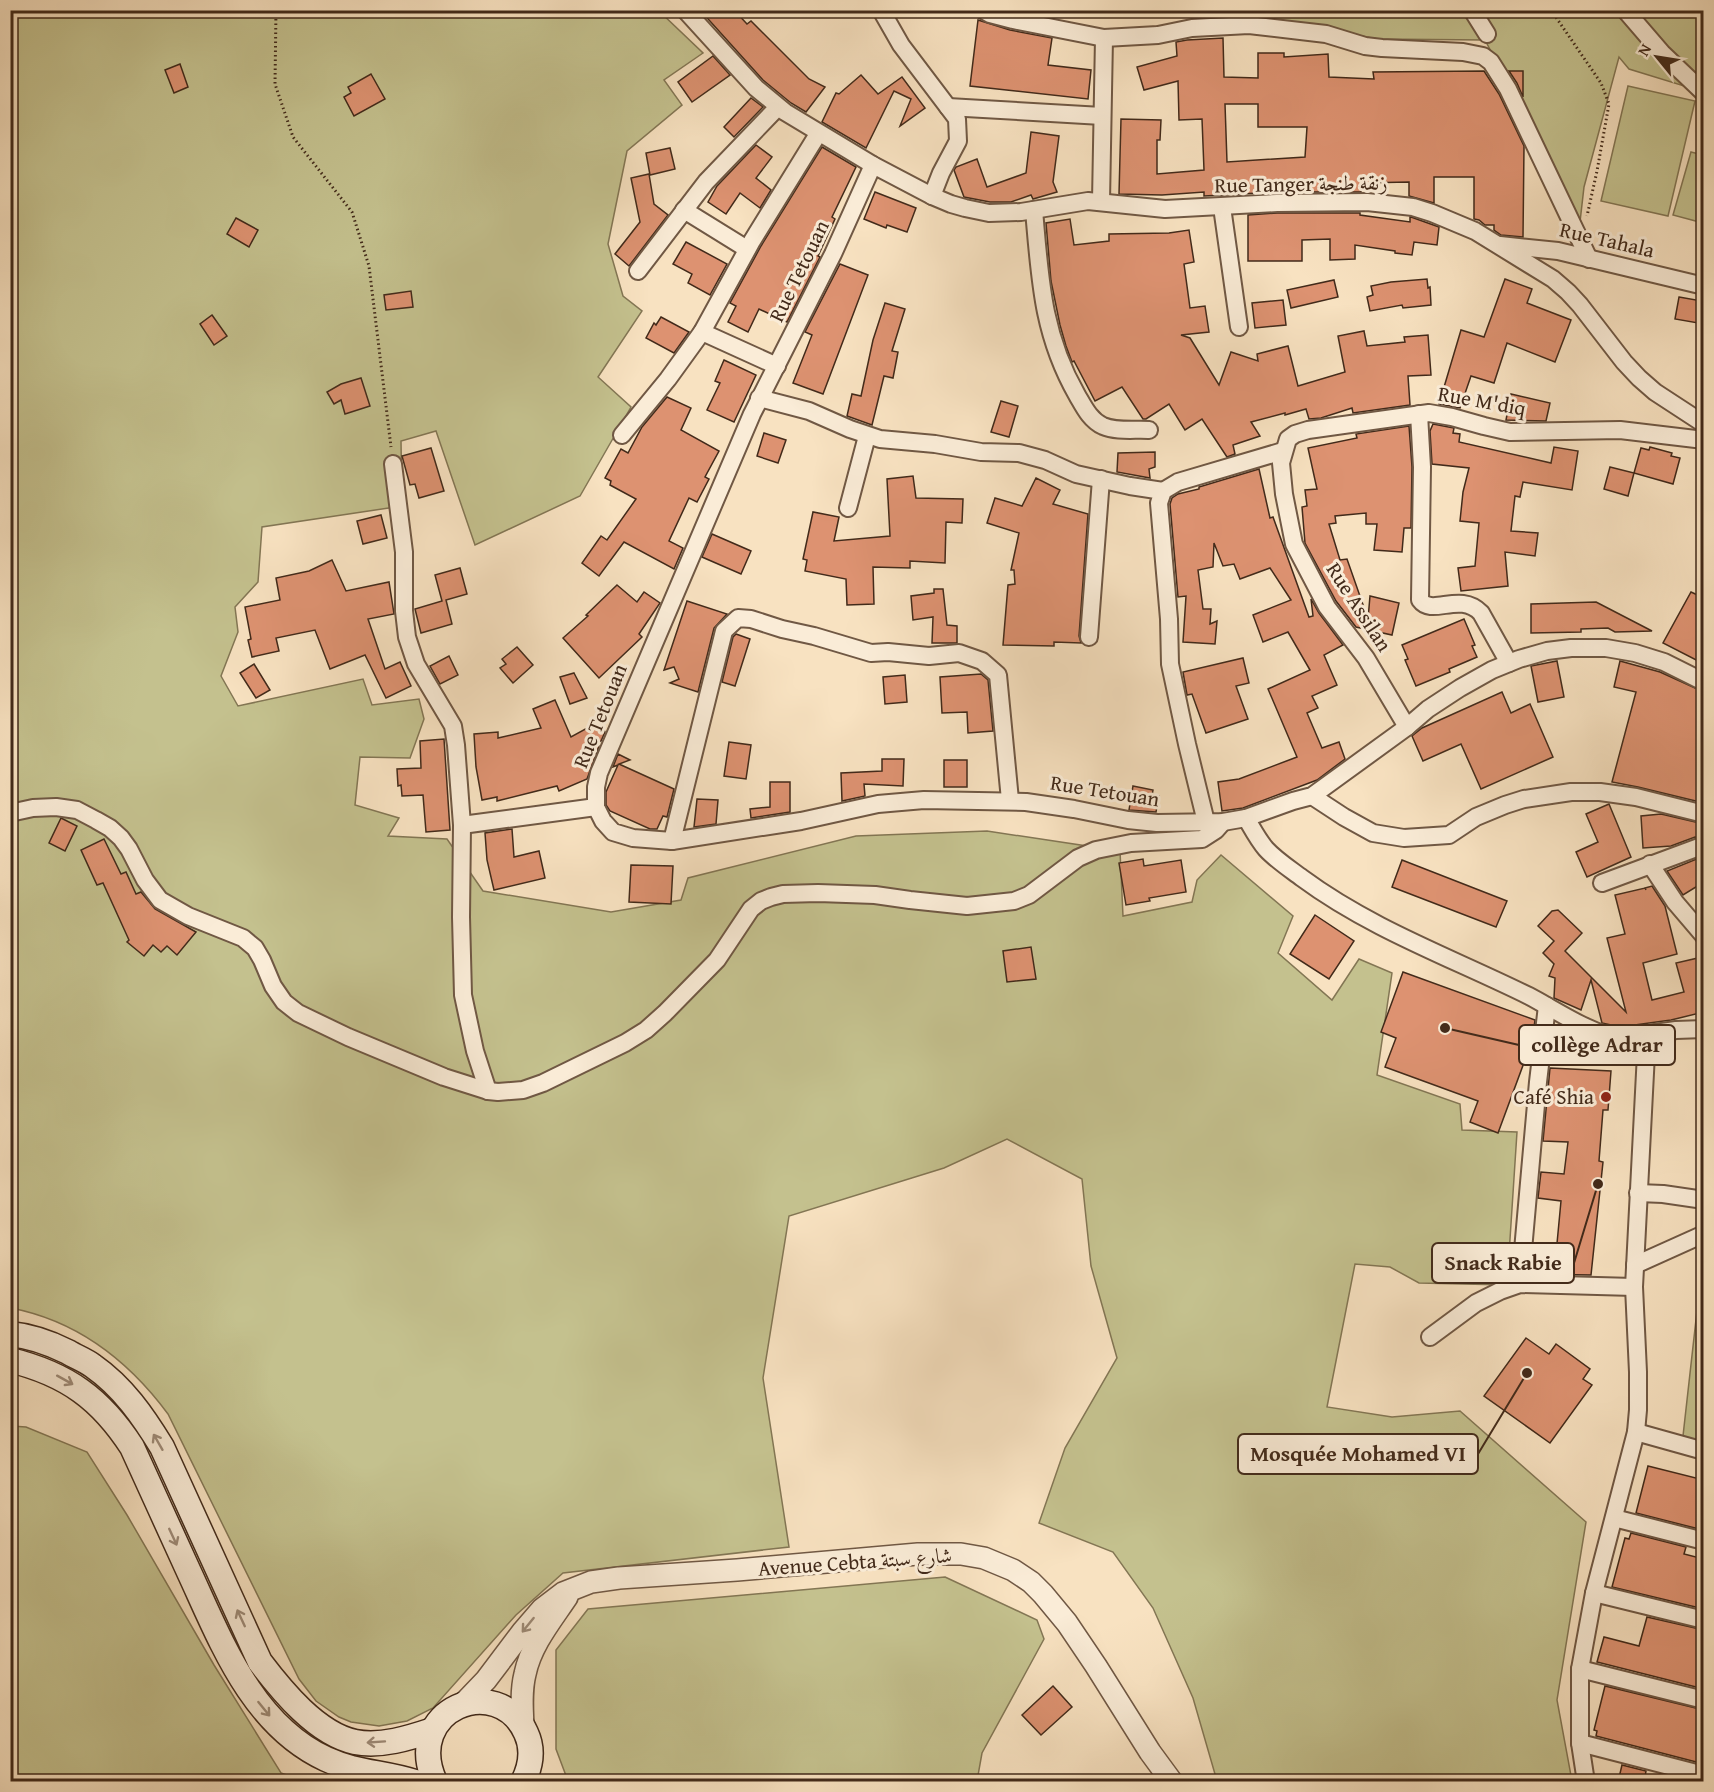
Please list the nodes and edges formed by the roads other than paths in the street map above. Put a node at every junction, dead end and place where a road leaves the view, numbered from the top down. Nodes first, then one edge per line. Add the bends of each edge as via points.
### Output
1 (685, 10) edge
2 (881, 10) edge
3 (1473, 10) edge
4 (1625, 10) edge
5 (992, 12) edge
6 (1487, 34) dead end
7 (1104, 38) junction
8 (1704, 93) edge
9 (778, 107) junction
10 (948, 107) junction
11 (1102, 116) junction
12 (818, 134) junction
13 (873, 165) junction
14 (932, 196) junction
15 (1101, 201) junction
16 (1222, 207) junction
17 (684, 210) junction
18 (1034, 210) junction
19 (1499, 245) junction
20 (747, 249) junction
21 (1589, 259) junction
22 (638, 271) dead end
23 (1704, 286) edge
24 (1239, 327) dead end
25 (702, 332) junction
26 (777, 366) junction
27 (759, 398) junction
28 (1419, 414) junction
29 (1704, 424) edge
30 (1149, 430) dead end
31 (622, 435) dead end
32 (867, 436) junction
33 (1704, 440) edge
34 (1283, 451) junction
35 (393, 464) road end
36 (1101, 479) junction
37 (1163, 491) junction
38 (848, 508) dead end
39 (1089, 637) dead end
40 (1509, 663) junction
41 (1704, 682) edge
42 (1407, 727) junction
43 (1312, 796) junction
44 (1010, 800) junction
45 (596, 807) junction
46 (10, 813) edge
47 (1704, 814) edge
48 (1246, 818) junction
49 (1206, 822) junction
50 (1223, 822) junction
51 (462, 825) junction
52 (672, 841) junction
53 (1699, 847) dead end
54 (1650, 864) junction
55 (1602, 883) dead end
56 (1701, 930) edge
57 (1547, 1005) junction
58 (1704, 1029) edge
59 (1647, 1034) junction
60 (488, 1090) junction
61 (1638, 1193) junction
62 (1704, 1200) edge
63 (1704, 1234) edge
64 (1635, 1265) junction
65 (1520, 1284) junction
66 (1634, 1287) junction
67 (10, 1334) edge
68 (1430, 1337) dead end
69 (10, 1360) edge
70 (1635, 1432) junction
71 (1704, 1451) edge
72 (1614, 1518) junction
73 (1704, 1541) edge
74 (573, 1589) junction
75 (1594, 1593) junction
76 (1704, 1620) edge
77 (1580, 1669) junction
78 (1704, 1700) edge
79 (463, 1704) junction
80 (523, 1725) junction
81 (433, 1730) junction
82 (1580, 1743) junction
83 (1704, 1775) edge
84 (415, 1782) edge
85 (435, 1782) edge
86 (523, 1782) edge
87 (1172, 1782) edge
88 (1586, 1782) edge

1 - 9 street, Rue Tanger زنقة طنجة
2 - 10 street via 901,45
3 - 6 street
4 - 8 street
5 - 7 street
7 - 11 street
7 - 21 street via 1249,25 1326,34 1382,48 1483,56 1508,89
9 - 12 street, Rue Tanger زنقة طنجة
9 - 17 street
10 - 11 street
10 - 14 street via 957,119 958,141
11 - 15 street
12 - 13 street, Rue Tanger زنقة طنجة
12 - 20 street
13 - 14 street, Rue Tanger زنقة طنجة
13 - 26 street, Rue Tetouan
14 - 18 street, Rue Tanger زنقة طنجة via 989,213
15 - 16 street, Rue Tanger زنقة طنجة via 1165,208
15 - 18 street, Rue Tanger زنقة طنجة via 1077,201
16 - 19 street, Rue Tanger زنقة طنجة via 1367,202 1413,207 1459,224
16 - 24 street
17 - 20 street
17 - 22 street
18 - 30 street via 1048,326 1071,384 1089,415 1099,423 1113,429
19 - 21 street, Rue Tahala
19 - 29 street, Rue Tanger زنقة طنجة via 1568,292 1639,378
20 - 25 street
21 - 23 street, Rue Tahala
25 - 26 street
25 - 31 street
26 - 27 street, Rue Tetouan
27 - 32 street via 809,411
27 - 45 street, Rue Tetouan via 607,754 596,787
28 - 33 street, Rue M'diq via 1439,414 1510,432 1620,430
28 - 34 street, Rue M'diq via 1302,431 1290,437
28 - 40 street via 1420,600 1424,605 1460,603 1476,608
32 - 36 street via 981,452 1018,453
32 - 38 street
34 - 37 street
34 - 42 street, Rue Assilan via 1281,470 1294,543 1327,607 1366,658
35 - 51 street via 404,552 407,637 416,664 453,726
36 - 37 street
36 - 39 street
37 - 49 street via 1159,509 1170,664
40 - 41 street, Rue Tetouan via 1547,651 1606,648 1664,662
40 - 42 street, Rue Tetouan via 1460,688
42 - 43 street, Rue Tetouan
43 - 47 street via 1373,833 1418,839 1449,836 1476,817 1505,805 1571,792 1636,797
43 - 48 street, Rue Tetouan
44 - 49 street, Rue Tetouan via 1128,820
44 - 52 street, Rue Tetouan via 897,801
44 - 52 street via 998,675 982,661 959,653 871,653 738,618 724,631
45 - 51 street
45 - 52 street, Rue Tetouan via 613,832
46 - 60 street via 56,807 76,810 110,828 129,849 160,900 248,942 259,953 284,1002 298,1013 444,1077
48 - 50 street, Rue Tetouan
48 - 57 street via 1266,849 1344,906
49 - 50 street, Rue Tetouan
50 - 60 street via 1202,839 1096,850 1014,901 967,906 875,895 818,893 771,897 752,909 717,960 646,1030 543,1083 508,1092
51 - 60 street via 463,995
53 - 54 street
54 - 55 street
54 - 56 street via 1675,902
57 - 59 street via 1613,1038
57 - 65 street
58 - 59 street
59 - 61 street
61 - 62 street
61 - 64 street
63 - 64 street
64 - 66 street
65 - 66 street
65 - 68 street via 1476,1303
66 - 70 street via 1638,1372
81 -> 67 main road via 397,1740 354,1742 317,1722 296,1704 261,1662 162,1447 142,1416 116,1385 92,1365 55,1346
69 -> 84 main road via 69,1382 99,1404 119,1426 226,1651 274,1721 327,1759 354,1770
70 - 71 street
70 - 72 street
72 - 73 street
72 - 75 street
74 -> 79 street, Avenue Cebta شارع سبتة via 542,1609
74 - 80 street via 527,1664
74 - 87 street, Avenue Cebta شارع سبتة via 619,1578 918,1554 984,1558 1013,1570 1043,1594 1073,1632
75 - 76 street
75 - 77 street
77 - 78 street
77 - 82 street
79 - 80 main road via 496,1705
79 - 81 main road via 446,1714
80 - 86 main road via 531,1755
81 - 85 main road via 427,1756
82 - 83 street
82 - 88 street

